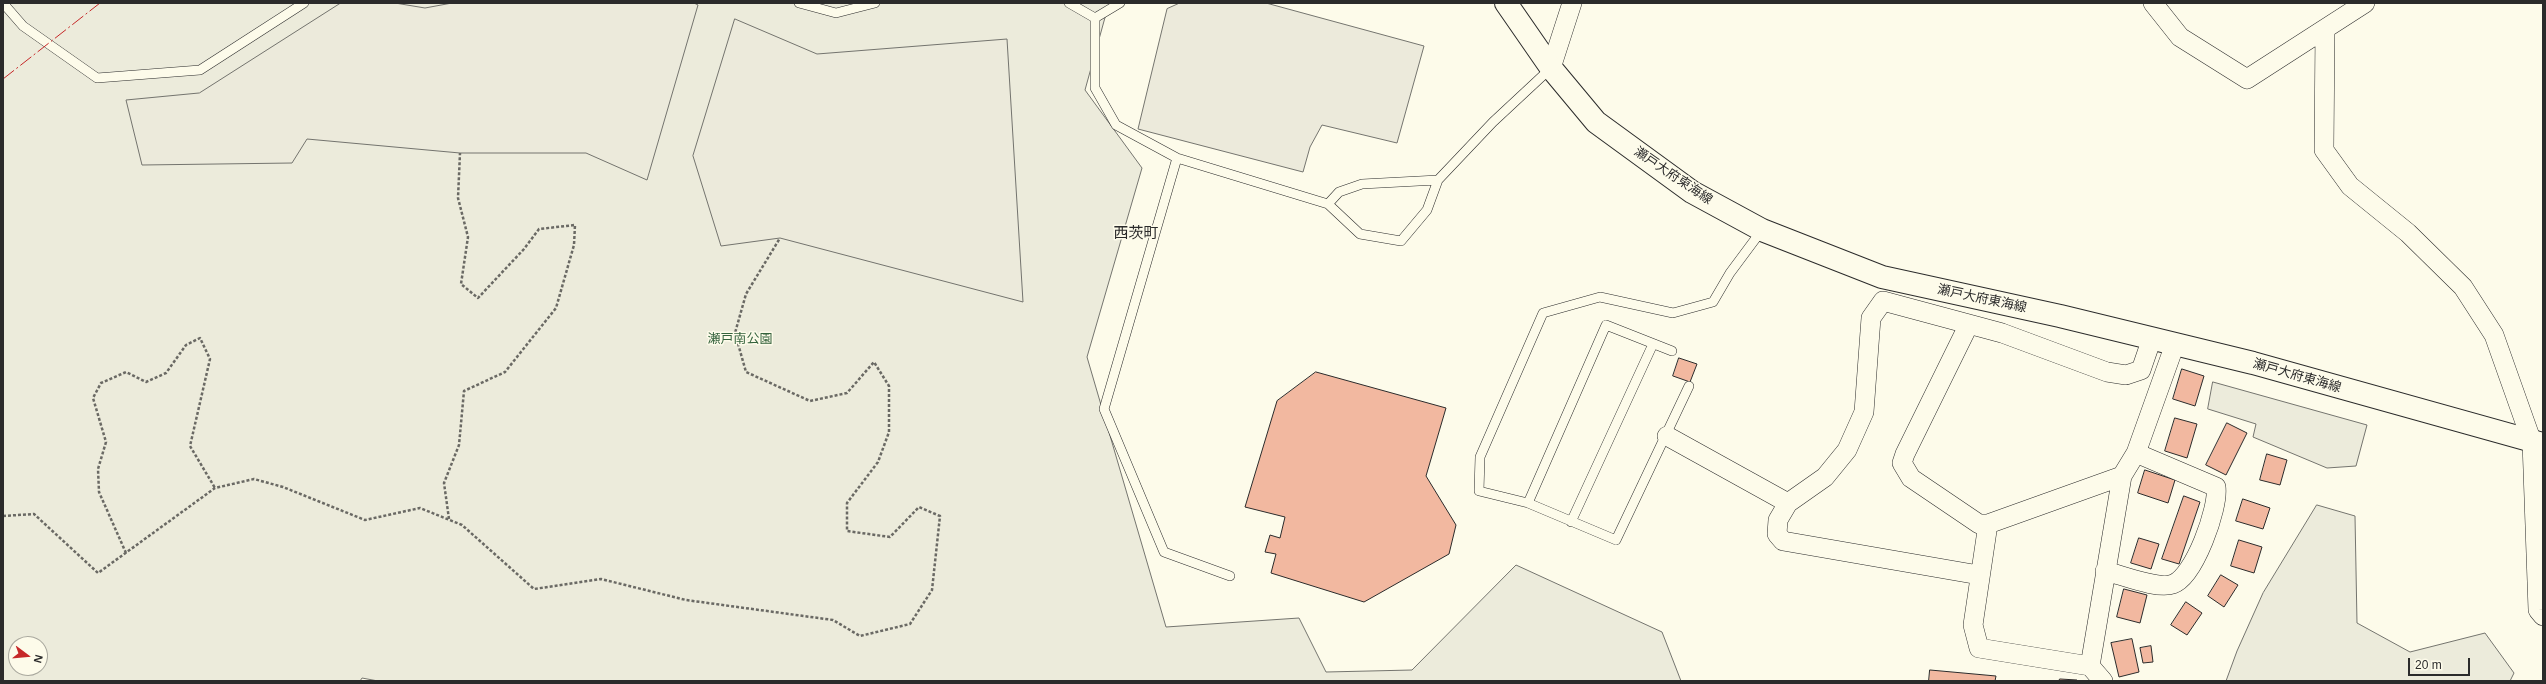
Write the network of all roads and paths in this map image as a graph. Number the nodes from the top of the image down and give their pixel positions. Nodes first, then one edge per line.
1 (3, 3) edge
2 (304, 3) edge
3 (799, 3) edge
4 (875, 3) edge
5 (1069, 3) edge
6 (1120, 3) edge
7 (1506, 3) edge
8 (1572, 3) edge
9 (2153, 3) edge
10 (2365, 3) edge
11 (1095, 18) junction
12 (2325, 29) junction
13 (1551, 68) junction
14 (460, 152) dead end
15 (1176, 158) junction
16 (1438, 180) junction
17 (1328, 204) junction
18 (1762, 230) junction
19 (780, 238) dead end
20 (1969, 324) junction
21 (2152, 338) junction
22 (1654, 344) junction
23 (2175, 344) junction
24 (1672, 351) dead end
25 (1689, 386) dead end
26 (1667, 436) junction
27 (2538, 443) edge
28 (2136, 453) junction
29 (2122, 476) junction
30 (215, 488) junction
31 (1528, 503) junction
32 (1788, 503) junction
33 (3, 516) edge
34 (449, 520) junction
35 (1571, 522) junction
36 (1988, 524) junction
37 (126, 553) junction
38 (2105, 571) junction
39 (1979, 575) junction
40 (1230, 576) dead end
41 (2543, 616) edge
42 (2090, 666) junction
43 (2103, 681) edge

1 - 2 lane
3 - 4 lane
5 - 11 lane
6 - 11 lane
7 - 13 main road, 瀬戸大府東海線
8 - 13 street
9 - 12 street
10 - 12 street
11 - 15 lane
12 - 27 street
13 - 16 lane
13 - 18 main road, 瀬戸大府東海線
14 - 34 path
15 - 17 lane
15 - 40 lane
16 - 17 lane
16 - 17 lane
18 - 21 main road, 瀬戸大府東海線
18 - 31 lane
19 - 34 path
20 - 21 street
20 - 32 street
20 - 36 street
21 - 23 main road, 瀬戸大府東海線
22 - 24 lane
22 - 31 lane
22 - 35 lane
23 - 27 main road, 瀬戸大府東海線
23 - 28 street
25 - 26 lane
26 - 32 street
26 - 35 lane
27 - 41 street
28 - 29 street
28 - 38 street
29 - 36 street
29 - 38 street
30 - 34 path
30 - 37 path
30 - 37 path
31 - 35 lane
32 - 39 street
33 - 37 path
36 - 39 street
38 - 42 street
39 - 42 street
42 - 43 street

